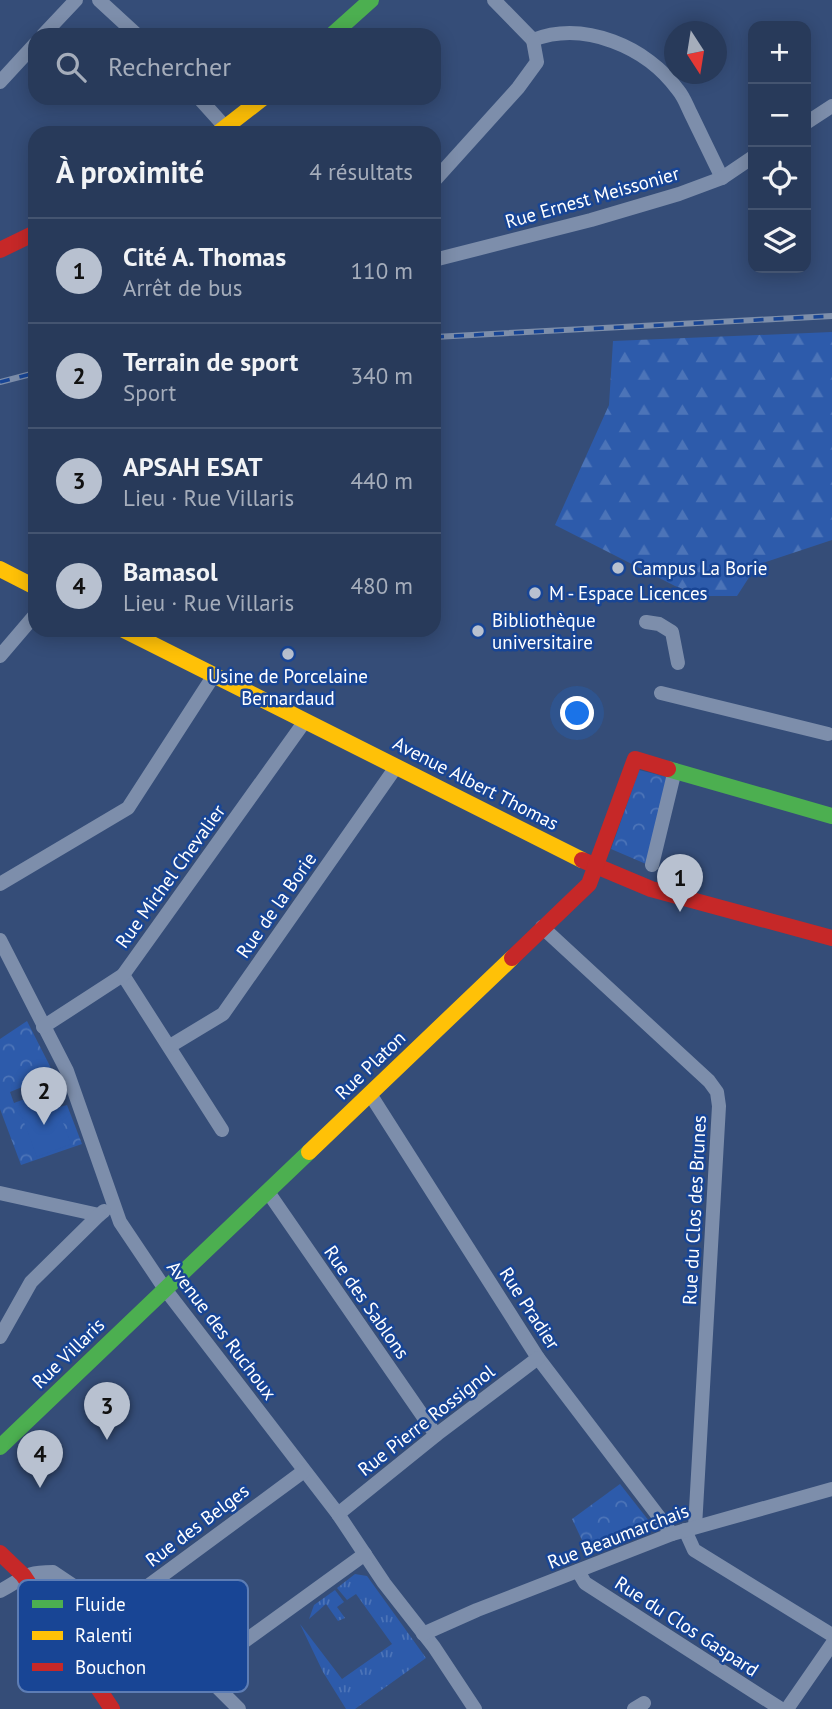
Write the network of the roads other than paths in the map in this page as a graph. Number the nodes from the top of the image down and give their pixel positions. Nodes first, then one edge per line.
1 (76, 0) edge
2 (99, 0) edge
3 (371, 0) edge
4 (494, 0) edge
5 (50, 28) edge
6 (129, 28) edge
7 (340, 28) edge
8 (533, 40) junction
9 (28, 52) edge
10 (0, 82) edge
11 (204, 105) edge
12 (254, 105) edge
13 (832, 106) edge
14 (811, 120) edge
15 (219, 126) edge
16 (227, 126) edge
17 (748, 160) edge
18 (441, 173) edge
19 (722, 178) junction
20 (28, 236) edge
21 (0, 250) edge
22 (441, 258) edge
23 (0, 569) edge
24 (28, 583) edge
25 (646, 622) dead end
26 (28, 623) edge
27 (138, 637) edge
28 (0, 656) edge
29 (678, 663) dead end
30 (214, 675) junction
31 (661, 693) dead end
32 (305, 721) junction
33 (828, 734) dead end
34 (396, 766) junction
35 (675, 770) junction
36 (832, 816) edge
37 (652, 865) dead end
38 (596, 867) junction
39 (0, 884) edge
40 (542, 928) junction
41 (829, 938) edge
42 (0, 940) edge
43 (123, 975) junction
44 (43, 1027) junction
45 (170, 1046) junction
46 (370, 1094) junction
47 (222, 1130) dead end
48 (268, 1192) junction
49 (0, 1193) edge
50 (116, 1213) junction
51 (99, 1215) junction
52 (166, 1289) junction
53 (0, 1337) edge
54 (538, 1358) junction
55 (436, 1434) junction
56 (0, 1447) edge
57 (304, 1471) junction
58 (832, 1489) edge
59 (338, 1514) junction
60 (684, 1530) junction
61 (0, 1553) edge
62 (365, 1553) junction
63 (578, 1572) junction
64 (23, 1575) junction
65 (19, 1580) edge
66 (26, 1580) edge
67 (66, 1580) edge
68 (156, 1580) edge
69 (18, 1581) edge
70 (0, 1591) edge
71 (423, 1633) junction
72 (832, 1635) edge
73 (248, 1638) edge
74 (832, 1644) edge
75 (101, 1692) edge
76 (222, 1692) edge
77 (112, 1709) edge
78 (239, 1709) edge
79 (475, 1709) edge
80 (781, 1709) edge
81 (787, 1709) edge

1 - 5 street
2 - 6 street
3 - 7 street
4 - 8 street
8 - 18 street
8 - 19 street
9 - 10 street
11 - 15 street
12 - 16 street
13 - 14 street
17 - 19 street, Rue Ernest Meissonier
19 - 22 street, Rue Ernest Meissonier
20 - 21 street
23 - 24 street
25 - 29 street
26 - 28 street
27 - 30 street, Avenue Albert Thomas
30 - 32 street, Avenue Albert Thomas
30 - 39 street
31 - 33 street
32 - 34 street, Avenue Albert Thomas
32 - 43 street, Rue Michel Chevalier
34 - 38 street, Avenue Albert Thomas
34 - 45 street, Rue de la Borie
35 - 36 street
35 - 37 street
35 - 38 street, Rue Platon
38 - 40 street, Rue Platon
38 - 41 street, Avenue Albert Thomas
40 - 46 street, Rue Platon
40 - 60 street, Rue du Clos des Brunes
42 - 44 street, Avenue des Ruchoux
43 - 44 street, Rue Michel Chevalier
43 - 45 street
44 - 50 street, Avenue des Ruchoux
45 - 47 street
46 - 48 street, Rue Platon
46 - 54 street, Rue Pradier
48 - 52 street, Rue Platon
48 - 55 street, Rue des Sablons
49 - 51 street
50 - 51 street
50 - 52 street, Avenue des Ruchoux
51 - 53 street
52 - 56 street, Rue Villaris
52 - 57 street, Avenue des Ruchoux
54 - 55 street, Rue Pierre Rossignol
54 - 60 street, Rue Pradier
55 - 59 street, Rue Pierre Rossignol
57 - 59 street, Avenue des Ruchoux
57 - 68 street, Rue des Belges
58 - 60 street, Rue Beaumarchais
59 - 62 street, Avenue des Ruchoux
60 - 63 street, Rue Beaumarchais
60 - 72 street, Rue Pradier
61 - 64 street
62 - 71 street, Avenue des Ruchoux
62 - 73 street
63 - 71 street, Rue Beaumarchais
63 - 80 street, Rue du Clos Gaspard
64 - 65 street
64 - 66 street
64 - 67 street
69 - 70 street
71 - 79 street, Avenue des Ruchoux
74 - 81 street
75 - 77 street
76 - 78 street

